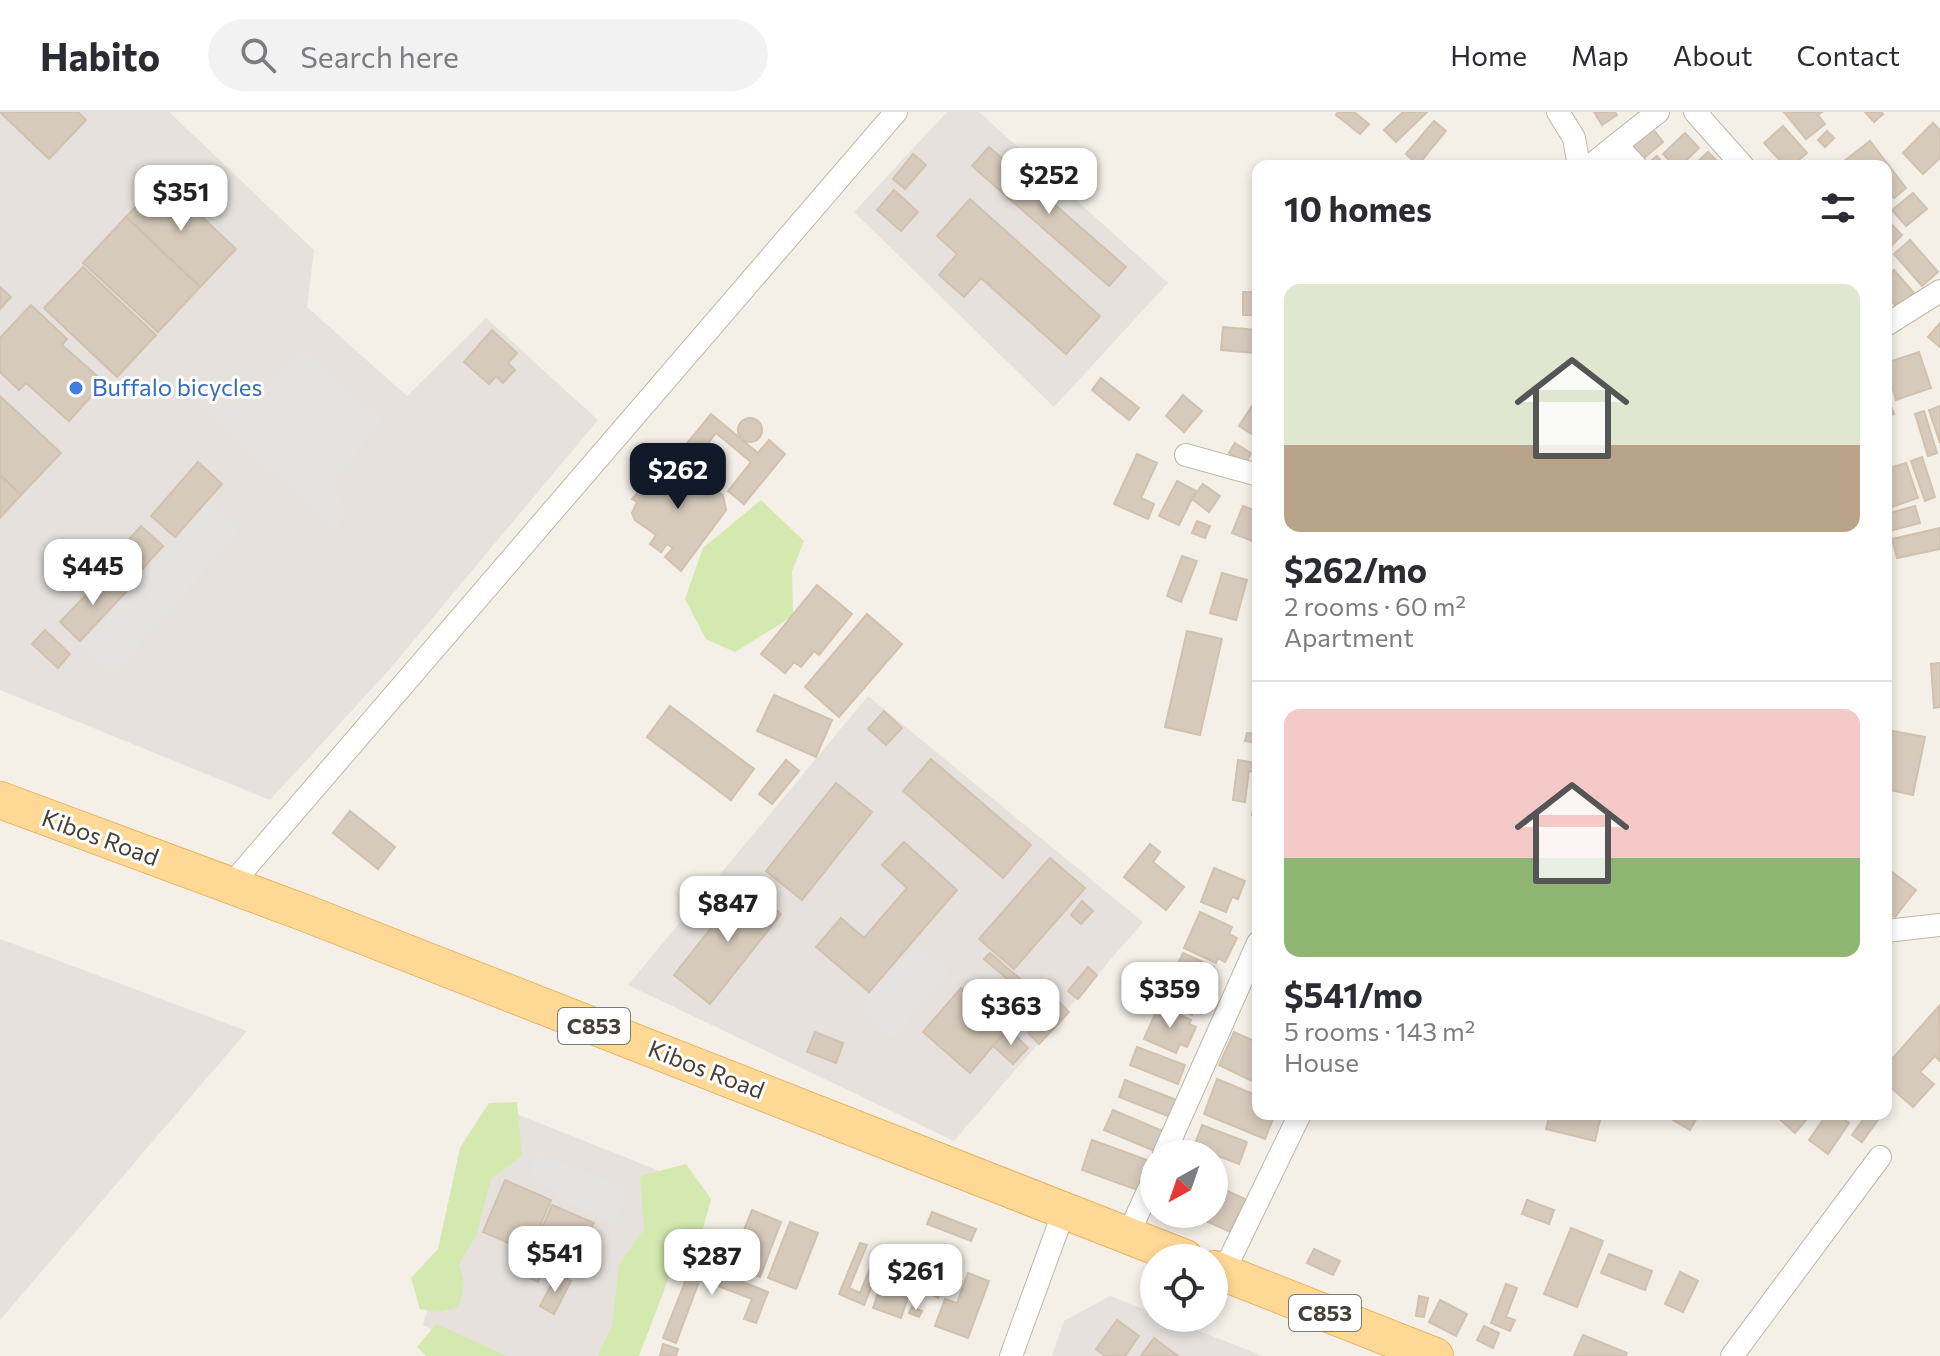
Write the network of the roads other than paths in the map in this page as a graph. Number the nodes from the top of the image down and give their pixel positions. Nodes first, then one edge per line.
1 (896, 112) edge
2 (1558, 112) edge
3 (1658, 112) edge
4 (1695, 112) edge
5 (1616, 145) junction
6 (1578, 160) edge
7 (1597, 160) edge
8 (1630, 160) edge
9 (1738, 160) edge
10 (1940, 291) edge
11 (1892, 321) edge
12 (1186, 455) dead end
13 (1252, 473) edge
14 (0, 800) edge
15 (230, 886) junction
16 (1940, 925) edge
17 (1892, 930) edge
18 (1252, 956) edge
19 (1297, 1120) edge
20 (1170, 1140) edge
21 (1880, 1157) dead end
22 (1140, 1209) edge
23 (1064, 1211) junction
24 (1128, 1235) junction
25 (1150, 1244) edge
26 (1228, 1252) edge
27 (1228, 1275) edge
28 (1011, 1356) edge
29 (1435, 1356) edge
30 (1732, 1356) edge

1 - 15 street
2 - 6 street
3 - 5 street
4 - 9 street
5 - 7 street
5 - 8 street
10 - 11 street
12 - 13 street
14 - 15 main road, Kibos Road / C853
15 - 23 main road, Kibos Road / C853
16 - 17 street
18 - 20 street
19 - 26 street
21 - 30 street
22 - 24 street
23 - 24 main road, Kibos Road / C853
23 - 28 street
24 - 25 main road, Kibos Road / C853
27 - 29 main road, C853

